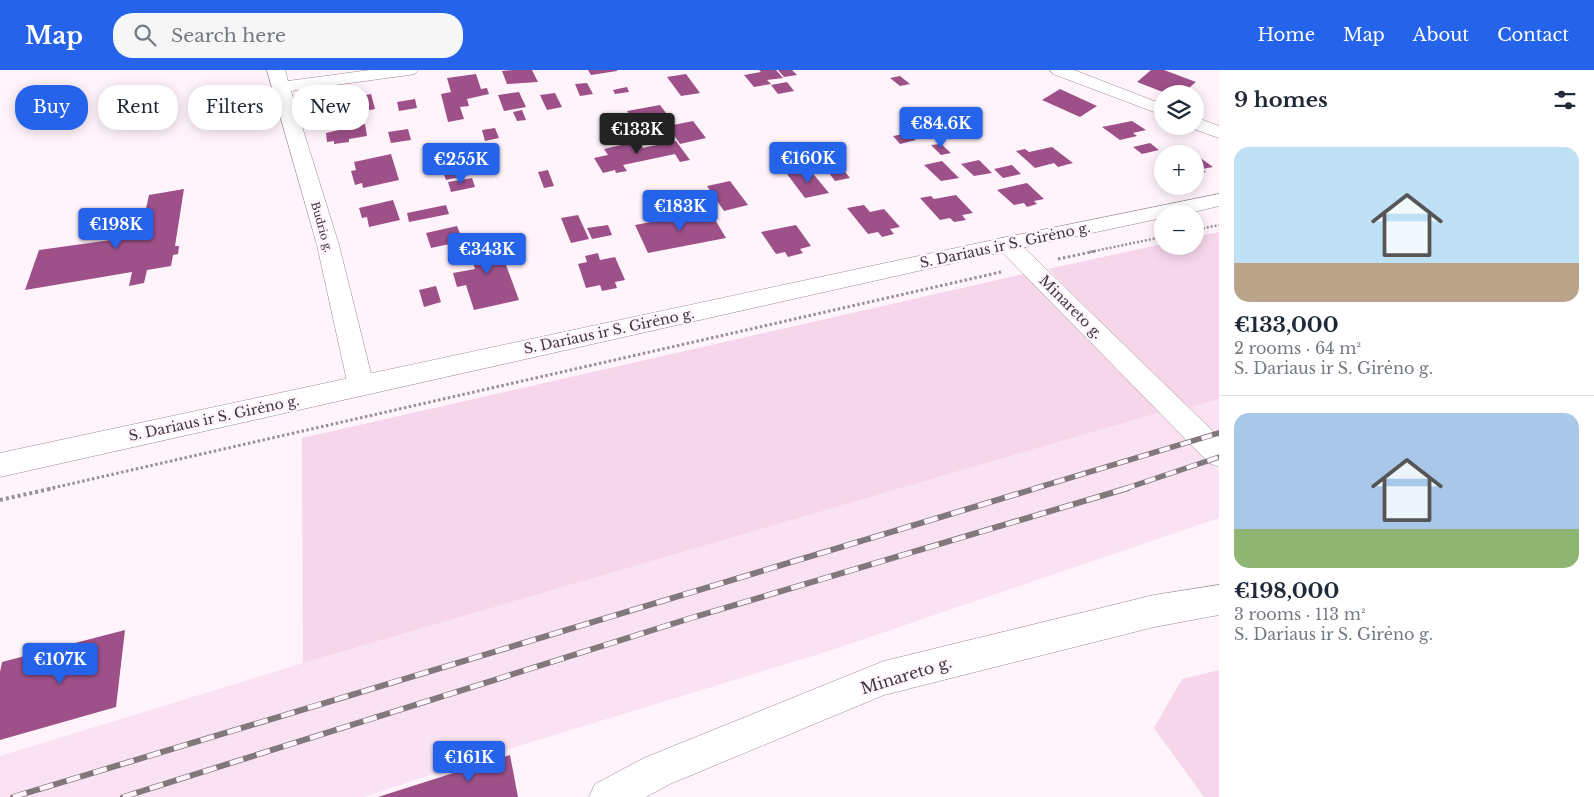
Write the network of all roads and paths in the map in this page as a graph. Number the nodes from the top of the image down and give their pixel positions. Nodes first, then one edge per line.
1 (409, 70) edge
2 (1058, 70) edge
3 (279, 78) edge
4 (1154, 107) edge
5 (1204, 126) edge
6 (1219, 132) edge
7 (1219, 200) edge
8 (1219, 225) edge
9 (1204, 228) edge
10 (1154, 239) edge
11 (1007, 244) junction
12 (1029, 265) junction
13 (361, 386) junction
14 (1219, 455) edge
15 (0, 465) edge
16 (0, 500) edge
17 (1219, 600) edge
18 (608, 797) edge

1 - 3 street
2 - 4 street
3 - 13 street, Budrio g.
5 - 6 street
7 - 11 street, S. Dariaus ir S. Girėno g.
8 - 9 path
10 - 12 path
11 - 12 street, Minareto g.
11 - 13 street, S. Dariaus ir S. Girėno g.
12 - 14 street, Minareto g.
12 - 16 path
13 - 15 street, S. Dariaus ir S. Girėno g.
17 - 18 street, Minareto g.

